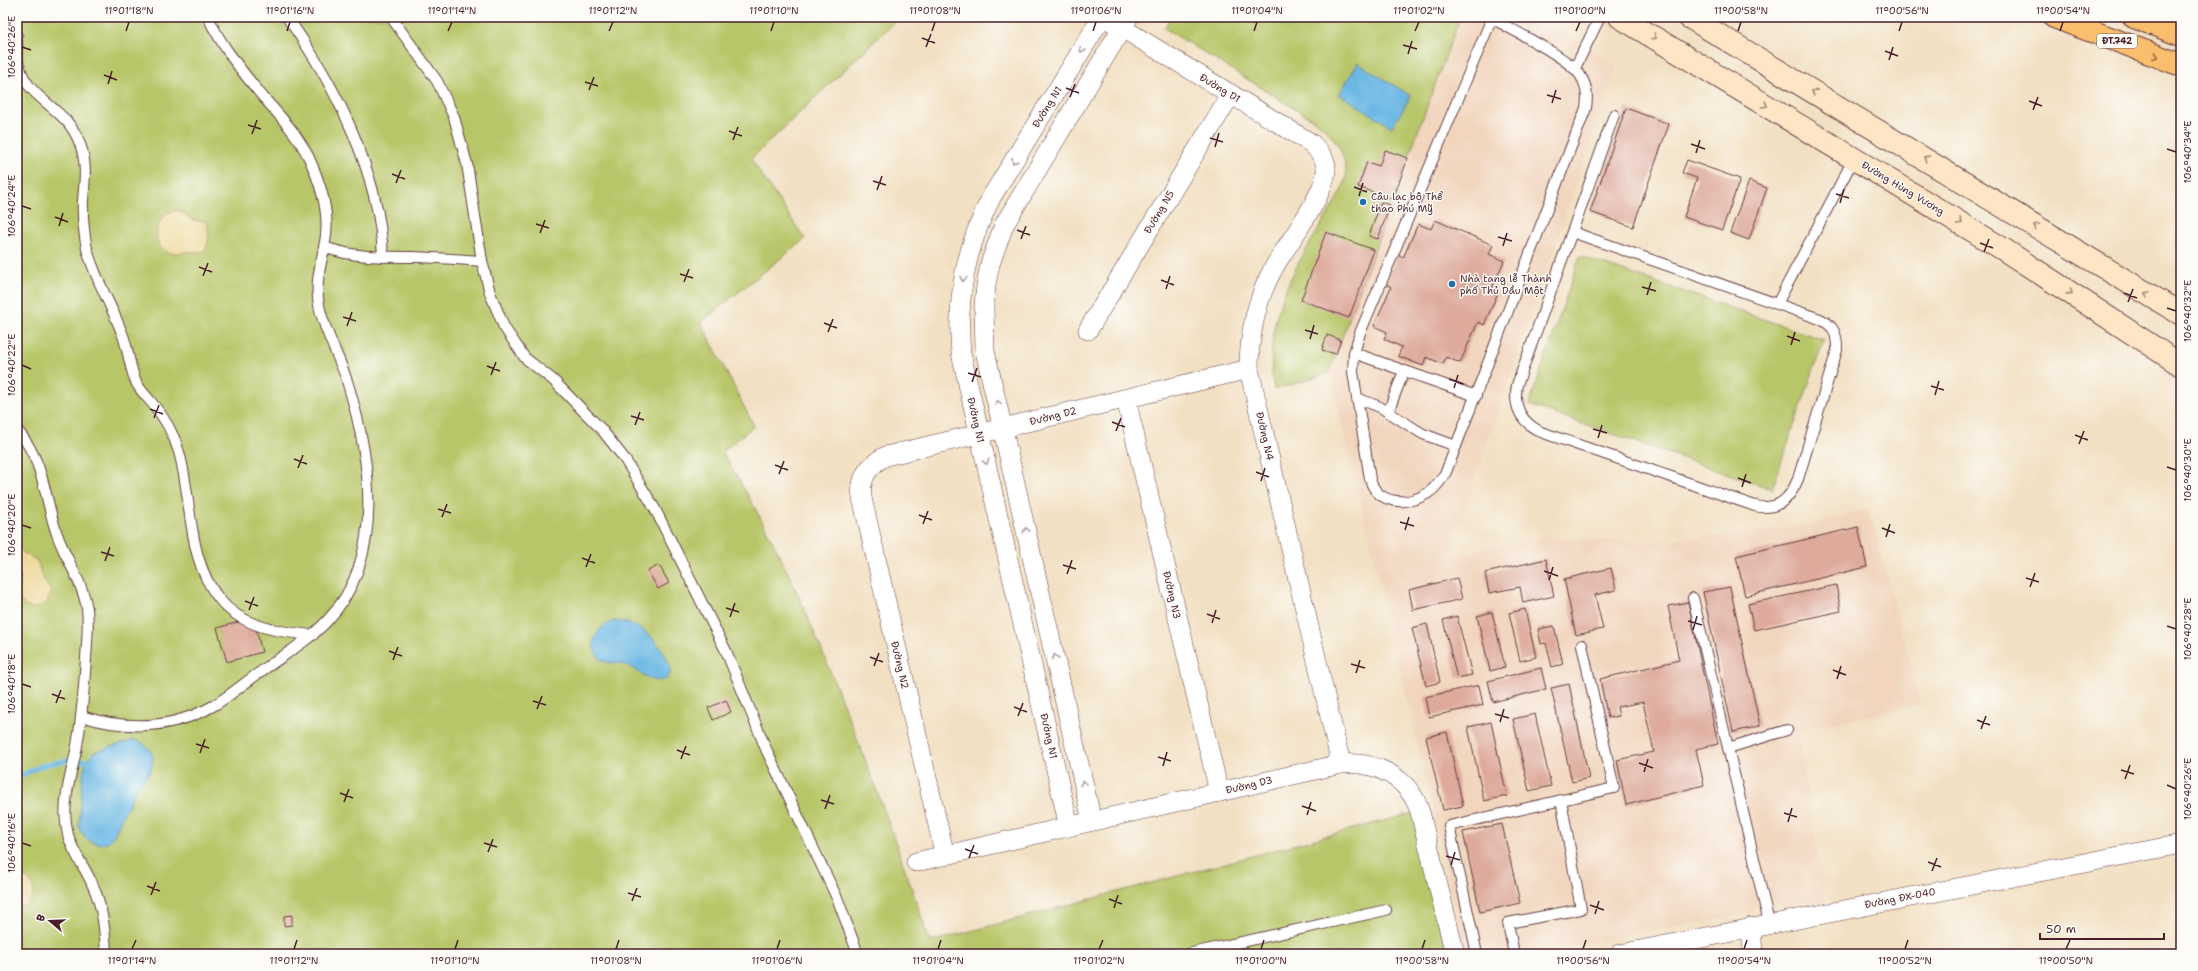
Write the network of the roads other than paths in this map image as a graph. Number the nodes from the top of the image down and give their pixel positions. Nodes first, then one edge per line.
1 (208, 17) edge
2 (287, 17) edge
3 (391, 17) edge
4 (1103, 17) edge
5 (1492, 17) edge
6 (1600, 17) edge
7 (1620, 17) edge
8 (1689, 17) edge
9 (2054, 17) edge
10 (2134, 17) edge
11 (1126, 23) edge
12 (2181, 35) edge
13 (17, 36) edge
14 (17, 54) edge
15 (2181, 66) edge
16 (1575, 68) junction
17 (1231, 94) junction
18 (1614, 115) dead end
19 (1854, 158) junction
20 (1326, 168) joint
21 (1572, 232) junction
22 (324, 247) junction
23 (383, 257) junction
24 (482, 261) junction
25 (1778, 304) junction
26 (2181, 314) edge
27 (1088, 330) dead end
28 (1354, 353) junction
29 (2181, 365) edge
30 (1249, 369) junction
31 (1404, 370) junction
32 (1476, 396) junction
33 (1126, 398) junction
34 (1357, 398) junction
35 (1388, 412) junction
36 (1004, 428) junction
37 (17, 430) edge
38 (979, 434) junction
39 (1456, 446) junction
40 (864, 475) joint
41 (1693, 598) dead end
42 (313, 634) junction
43 (1582, 645) dead end
44 (81, 716) junction
45 (1787, 730) dead end
46 (1728, 748) junction
47 (1341, 764) junction
48 (1218, 792) junction
49 (1561, 800) junction
50 (1092, 822) junction
51 (1069, 827) junction
52 (2181, 844) edge
53 (944, 856) junction
54 (916, 862) dead end
55 (1386, 910) dead end
56 (1769, 924) junction
57 (1751, 927) junction
58 (106, 954) edge
59 (858, 954) edge
60 (1188, 954) edge
61 (1455, 954) edge
62 (1477, 954) edge
63 (1514, 954) edge
64 (1620, 954) edge
65 (1753, 954) edge

1 - 22 lane
2 - 23 lane
3 - 24 lane
4 - 11 street, Đường D1
4 -> 38 street, Đường N1
5 - 16 lane
5 - 28 lane
6 - 16 lane
7 -> 19 main road, Đường Hùng Vương
26 -> 8 main road
9 -> 15 main road, ĐT.742
10 - 12 main road, ĐT.742
11 - 17 street, Đường D1
36 -> 11 street
13 - 14 lane
14 - 42 lane
16 - 32 lane
17 - 20 street, Đường D1
17 - 27 street, Đường N5
18 - 21 lane
19 - 25 lane
19 -> 29 main road, Đường Hùng Vương
20 - 30 street, Đường N4
21 - 25 lane
21 - 25 lane
22 - 23 lane
22 - 42 lane
23 - 24 lane
24 - 59 lane
28 - 31 lane
28 - 34 lane
30 - 33 street, Đường D2
30 - 47 street, Đường N4
31 - 32 lane
31 - 35 lane
32 - 39 lane
33 - 36 street, Đường D2
33 - 48 street, Đường N3
34 - 35 lane
34 - 39 lane
35 - 39 lane
36 - 38 street, Đường D2
50 -> 36 street
37 - 44 lane
38 - 40 street, Đường D2
38 -> 51 street, Đường N1
40 - 53 street, Đường N2
41 - 46 lane
42 - 44 lane
43 - 49 lane
44 - 58 lane
45 - 46 lane
46 - 56 lane
47 - 48 street, Đường D3
47 - 61 street, Đường D3
48 - 50 street, Đường D3
49 - 62 lane
49 - 63 lane
50 - 51 street, Đường D3
51 - 53 street, Đường D3
52 - 56 street, Đường ĐX-040
53 - 54 street, Đường D3
55 - 60 lane
56 - 57 street, Đường ĐX-040
57 - 64 street, Đường ĐX-040
57 - 65 street

